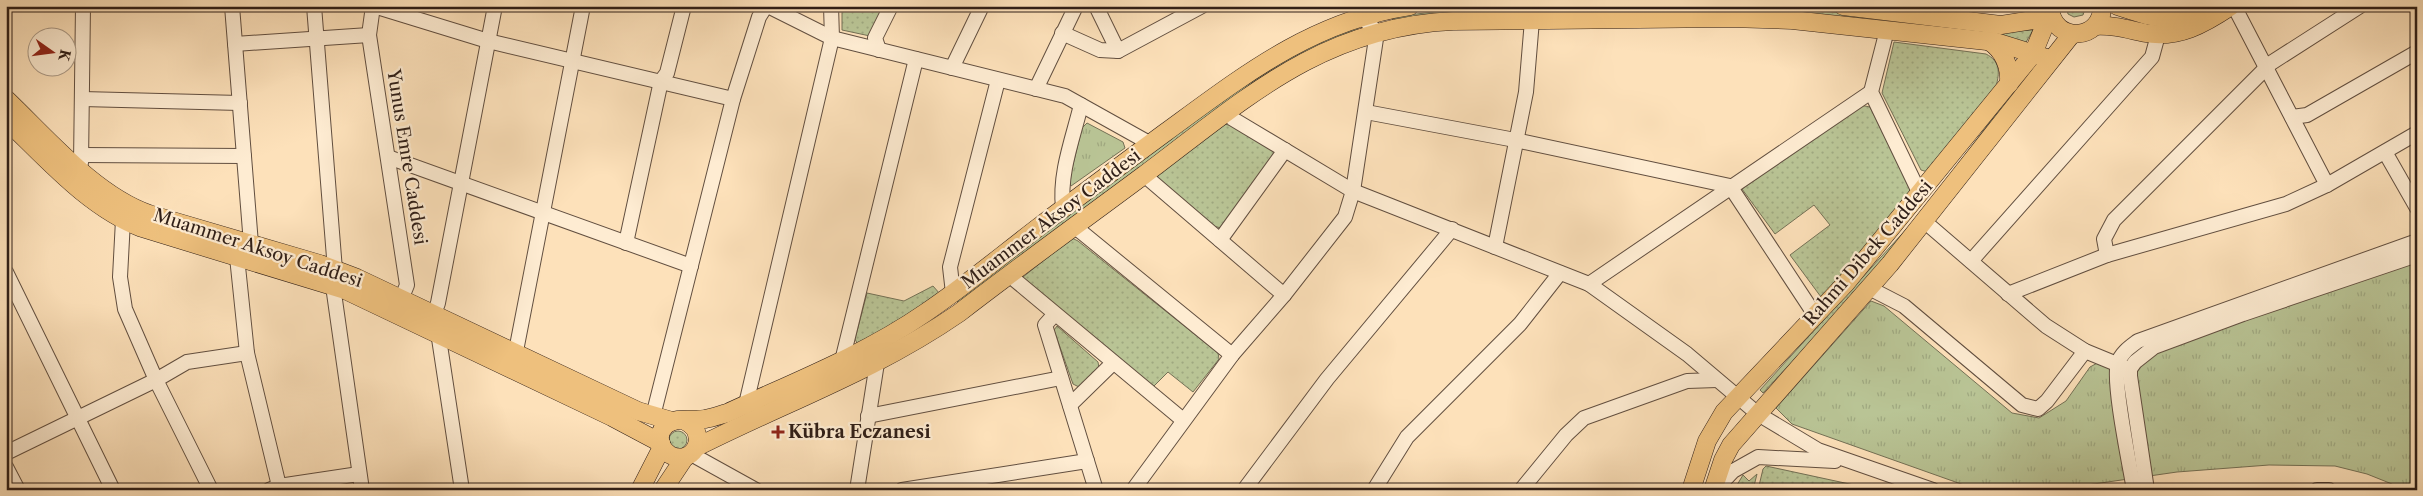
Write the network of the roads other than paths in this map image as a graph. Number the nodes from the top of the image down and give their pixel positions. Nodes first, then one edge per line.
1 (83, 6) edge
2 (232, 6) edge
3 (314, 6) edge
4 (374, 6) edge
5 (495, 6) edge
6 (583, 6) edge
7 (684, 6) edge
8 (767, 6) edge
9 (831, 6) edge
10 (891, 6) edge
11 (982, 6) edge
12 (1076, 6) edge
13 (1096, 6) edge
14 (1202, 6) edge
15 (1410, 6) edge
16 (1843, 6) edge
17 (2102, 6) edge
18 (2117, 6) edge
19 (2198, 6) edge
20 (2233, 6) edge
21 (2360, 6) edge
22 (2050, 11) edge
23 (1359, 12) edge
24 (1532, 20) junction
25 (2095, 26) junction
26 (1887, 30) junction
27 (1377, 32) junction
28 (1062, 34) junction
29 (2072, 34) junction
30 (369, 35) junction
31 (2158, 35) junction
32 (317, 38) junction
33 (832, 38) junction
34 (488, 41) junction
35 (1989, 41) junction
36 (235, 44) junction
37 (879, 50) junction
38 (1118, 51) junction
39 (2417, 52) edge
40 (2033, 54) junction
41 (916, 59) junction
42 (2050, 59) junction
43 (572, 61) junction
44 (952, 68) junction
45 (2266, 68) junction
46 (998, 80) junction
47 (661, 82) junction
48 (2009, 84) junction
49 (1036, 89) junction
50 (1871, 92) junction
51 (82, 99) junction
52 (733, 99) junction
53 (6, 100) edge
54 (240, 103) junction
55 (1081, 105) junction
56 (1229, 111) junction
57 (1366, 112) junction
58 (2292, 116) junction
59 (6, 120) edge
60 (2417, 133) edge
61 (1515, 140) junction
62 (1150, 144) junction
63 (1285, 150) junction
64 (2385, 152) junction
65 (244, 156) junction
66 (388, 157) junction
67 (81, 162) junction
68 (1144, 175) junction
69 (460, 184) junction
70 (2327, 185) junction
71 (1730, 186) junction
72 (1353, 191) junction
73 (1920, 194) junction
74 (1063, 208) junction
75 (2417, 208) edge
76 (543, 213) junction
77 (123, 220) junction
78 (1924, 221) junction
79 (1074, 226) junction
80 (1452, 230) junction
81 (1220, 240) junction
82 (2417, 241) edge
83 (626, 243) junction
84 (252, 244) junction
85 (1495, 246) junction
86 (2107, 255) junction
87 (2417, 255) edge
88 (237, 257) junction
89 (1971, 261) junction
90 (691, 266) junction
91 (6, 272) edge
92 (1560, 273) junction
93 (1009, 275) junction
94 (334, 278) junction
95 (1589, 284) junction
96 (1869, 288) junction
97 (953, 292) junction
98 (2008, 294) junction
99 (1284, 295) junction
100 (399, 305) junction
101 (434, 314) junction
102 (1054, 315) junction
103 (1816, 315) junction
104 (438, 332) junction
105 (516, 351) junction
106 (2085, 351) junction
107 (247, 353) junction
108 (1232, 355) junction
109 (842, 361) junction
110 (1113, 363) junction
111 (876, 364) junction
112 (2124, 367) junction
113 (1061, 378) junction
114 (156, 380) junction
115 (1718, 380) junction
116 (1738, 397) junction
117 (746, 404) junction
118 (1070, 405) junction
119 (1758, 414) junction
120 (653, 416) junction
121 (868, 416) junction
122 (78, 419) junction
123 (1183, 420) junction
124 (679, 421) junction
125 (661, 445) junction
126 (6, 453) edge
127 (691, 453) junction
128 (1087, 461) junction
129 (1854, 462) junction
130 (6, 466) edge
131 (359, 474) junction
132 (274, 488) edge
133 (2140, 488) edge
134 (18, 490) edge
135 (113, 490) edge
136 (211, 490) edge
137 (362, 490) edge
138 (462, 490) edge
139 (640, 490) edge
140 (663, 490) edge
141 (756, 490) edge
142 (857, 490) edge
143 (902, 490) edge
144 (1096, 490) edge
145 (1134, 490) edge
146 (1244, 490) edge
147 (1374, 490) edge
148 (1521, 490) edge
149 (1691, 490) edge
150 (1714, 490) edge
151 (1933, 490) edge
152 (2317, 490) edge
153 (2329, 490) edge

1 - 51 street
2 - 36 street
3 - 32 street
4 - 30 street, Yunus Emre Caddesi
4 - 34 street
5 - 34 street
6 - 43 street
7 - 47 street
8 - 33 street
8 - 52 street
9 - 33 street
10 - 37 street
11 - 44 street
12 - 28 street
13 - 38 street
14 - 38 street
15 - 23 main road, Muammer Aksoy Caddesi
16 - 22 main road
17 - 25 main road
18 - 19 main road
20 - 31 main road
20 - 45 street
21 - 45 street
22 - 29 main road
22 - 40 main road, Rahmi Dibek Caddesi
23 - 27 street
23 - 62 main road, Muammer Aksoy Caddesi
24 - 26 main road
24 - 27 main road
24 - 61 street
25 - 29 main road, Rahmi Dibek Caddesi
25 - 31 main road, Rahmi Dibek Caddesi
26 - 35 main road
26 - 50 street
27 - 56 main road
27 - 57 street
28 - 38 street
28 - 49 street
29 - 42 main road, Rahmi Dibek Caddesi
30 - 32 street
30 - 66 street, Yunus Emre Caddesi
31 - 89 street
32 - 36 street
32 - 94 street
33 - 37 street
33 - 117 street
34 - 43 street
34 - 69 street
35 - 40 main road
35 - 48 main road
36 - 54 street
37 - 41 street
39 - 58 street
40 - 42 main road
40 - 48 main road, Rahmi Dibek Caddesi
41 - 44 street
41 - 109 street
42 - 78 main road, Rahmi Dibek Caddesi
43 - 47 street
43 - 76 street
44 - 46 street
45 - 58 street
45 - 86 street
46 - 49 street
46 - 97 street
47 - 52 street
47 - 83 street
48 - 73 main road, Rahmi Dibek Caddesi
49 - 55 street
50 - 71 street
50 - 73 street
51 - 54 street
51 - 67 street
52 - 90 street
53 - 67 main road, Muammer Aksoy Caddesi
54 - 65 street
55 - 62 street
55 - 74 street
56 - 63 street
56 - 68 main road
57 - 61 street
57 - 72 street
58 - 70 street
59 - 77 main road
60 - 64 street
61 - 71 street
61 - 85 street
62 - 74 main road, Muammer Aksoy Caddesi
63 - 72 street
63 - 81 street
64 - 70 street
64 - 75 street
65 - 67 street
65 - 84 street
66 - 69 street
66 - 100 street, Yunus Emre Caddesi
67 - 84 main road, Muammer Aksoy Caddesi
68 - 79 main road
68 - 81 street
69 - 76 street
69 - 101 street
70 - 86 street
71 - 95 street
71 - 103 street
72 - 80 street
72 - 99 street
73 - 103 main road, Rahmi Dibek Caddesi
74 - 97 main road, Muammer Aksoy Caddesi
76 - 83 street
76 - 105 street
77 - 88 main road
77 - 114 street
78 - 89 street
78 - 96 main road, Rahmi Dibek Caddesi
79 - 93 main road
79 - 108 street
80 - 85 street
80 - 146 street
81 - 99 street
82 - 112 street
83 - 90 street
84 - 94 main road, Muammer Aksoy Caddesi
85 - 92 street
86 - 98 street
87 - 112 street
88 - 94 main road
88 - 107 street
89 - 98 street
90 - 120 street
91 - 122 street
92 - 95 street
92 - 147 street
93 - 102 street
93 - 111 main road
94 - 100 main road
94 - 131 street
95 - 115 street
96 - 106 street
96 - 119 main road, Rahmi Dibek Caddesi
97 - 109 main road, Muammer Aksoy Caddesi
98 - 106 street
99 - 108 street
100 - 101 main road, Muammer Aksoy Caddesi
100 - 104 main road
101 - 105 main road, Muammer Aksoy Caddesi
102 - 110 street
102 - 113 street
103 - 116 main road, Rahmi Dibek Caddesi
104 - 125 main road
104 - 138 street
105 - 120 main road, Muammer Aksoy Caddesi
106 - 112 street
107 - 114 street
107 - 132 street
108 - 123 street
109 - 117 main road, Muammer Aksoy Caddesi
110 - 118 street
110 - 123 street
111 - 121 street
111 - 127 main road
112 - 133 street
113 - 118 street
113 - 121 street
114 - 122 street
114 - 136 street
115 - 116 street
115 - 148 street
116 - 119 street
116 - 149 main road, Rahmi Dibek Caddesi
117 - 124 main road, Muammer Aksoy Caddesi
118 - 128 street
119 - 129 street
119 - 150 main road, Rahmi Dibek Caddesi
120 - 124 main road, Muammer Aksoy Caddesi
121 - 142 street
122 - 126 street
122 - 135 street
123 - 145 street
124 - 125 main road
124 - 127 main road
125 - 127 main road
125 - 139 main road
127 - 140 main road
127 - 141 street
128 - 143 street
128 - 144 street
129 - 150 street
129 - 151 street
130 - 134 street
131 - 132 street
131 - 137 street
152 - 153 street

